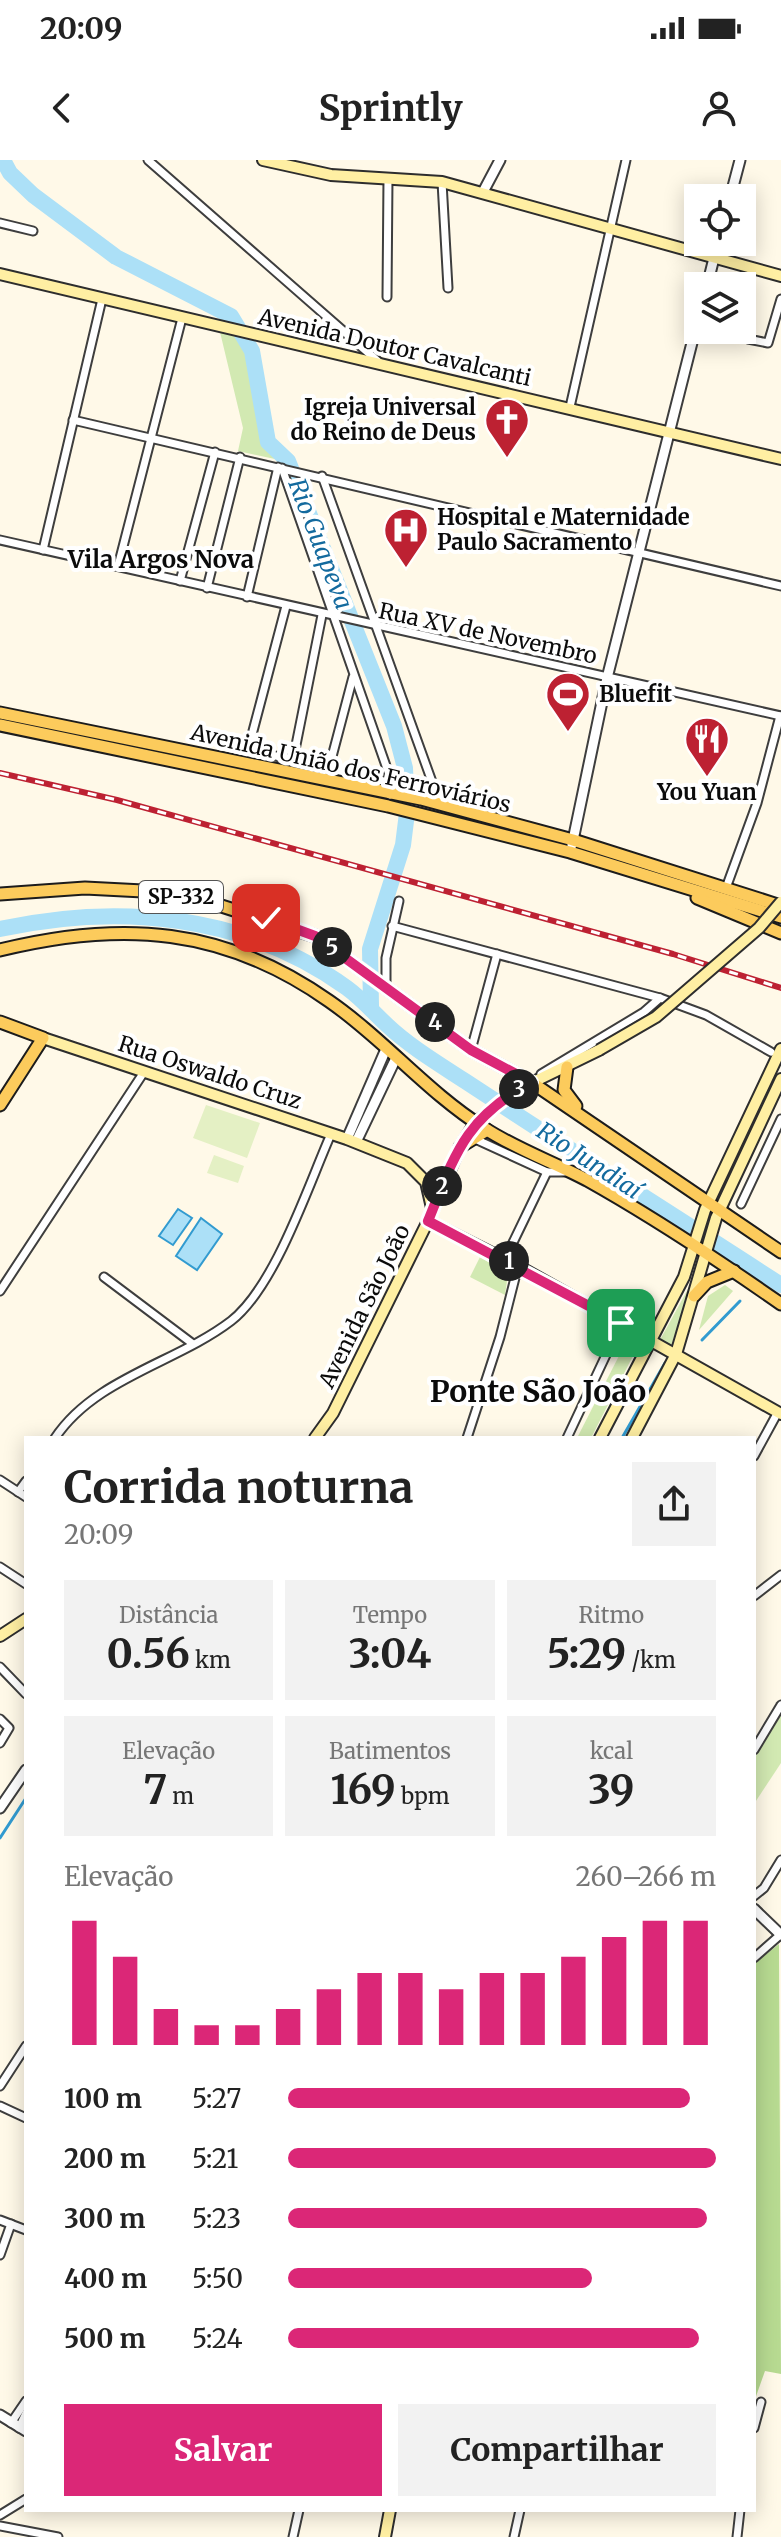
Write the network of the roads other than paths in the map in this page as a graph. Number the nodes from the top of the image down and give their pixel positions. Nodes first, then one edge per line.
1 (148, 160) edge
2 (263, 160) edge
3 (500, 160) edge
4 (626, 160) edge
5 (740, 160) edge
6 (388, 178) junction
7 (442, 182) junction
8 (734, 184) edge
9 (483, 192) junction
10 (0, 223) edge
11 (611, 227) junction
12 (33, 231) dead end
13 (684, 248) edge
14 (714, 256) joint
15 (710, 272) edge
16 (0, 274) edge
17 (781, 276) edge
18 (448, 288) dead end
19 (387, 297) dead end
20 (102, 299) junction
21 (781, 299) edge
22 (182, 318) junction
23 (756, 341) edge
24 (691, 344) edge
25 (383, 365) junction
26 (570, 407) junction
27 (73, 420) junction
28 (669, 430) junction
29 (150, 438) junction
30 (215, 452) junction
31 (240, 457) junction
32 (781, 459) edge
33 (283, 468) junction
34 (322, 476) junction
35 (0, 540) edge
36 (43, 550) junction
37 (638, 552) junction
38 (118, 566) junction
39 (180, 581) junction
40 (781, 586) edge
41 (207, 588) junction
42 (247, 597) junction
43 (286, 606) junction
44 (322, 615) junction
45 (337, 618) junction
46 (370, 626) junction
47 (353, 677) junction
48 (607, 678) junction
49 (0, 713) edge
50 (780, 716) edge
51 (0, 725) edge
52 (293, 760) junction
53 (329, 768) junction
54 (391, 790) junction
55 (441, 806) junction
56 (393, 808) junction
57 (572, 846) junction
58 (640, 874) junction
59 (726, 888) junction
60 (0, 894) edge
61 (399, 901) dead end
62 (781, 904) edge
63 (781, 917) edge
64 (392, 926) junction
65 (781, 933) edge
66 (17, 946) junction
67 (0, 950) edge
68 (497, 954) junction
69 (0, 957) edge
70 (386, 985) junction
71 (660, 998) junction
72 (2, 1022) edge
73 (43, 1038) junction
74 (386, 1049) junction
75 (471, 1050) junction
76 (776, 1050) edge
77 (396, 1058) junction
78 (567, 1067) junction
79 (144, 1072) junction
80 (781, 1079) edge
81 (531, 1082) junction
82 (0, 1105) edge
83 (479, 1118) junction
84 (781, 1119) edge
85 (593, 1123) junction
86 (487, 1130) junction
87 (331, 1134) junction
88 (473, 1138) junction
89 (352, 1140) junction
90 (460, 1147) junction
91 (547, 1172) junction
92 (587, 1180) junction
93 (741, 1204) dead end
94 (712, 1210) junction
95 (430, 1216) junction
96 (700, 1247) junction
97 (781, 1252) edge
98 (505, 1259) junction
99 (518, 1266) junction
100 (734, 1271) junction
101 (104, 1277) dead end
102 (0, 1291) edge
103 (694, 1296) junction
104 (781, 1304) edge
105 (621, 1323) junction
106 (650, 1340) junction
107 (193, 1344) junction
108 (676, 1354) junction
109 (780, 1413) edge
110 (57, 1436) edge
111 (316, 1436) edge
112 (468, 1436) edge
113 (568, 1436) edge
114 (601, 1436) edge
115 (633, 1436) edge
116 (756, 1453) edge
117 (0, 1480) edge
118 (22, 1495) edge
119 (0, 1567) edge
120 (781, 1575) edge
121 (24, 1583) edge
122 (756, 1594) edge
123 (24, 1620) edge
124 (0, 1636) edge
125 (0, 1667) edge
126 (24, 1692) edge
127 (781, 1705) edge
128 (0, 1719) edge
129 (0, 1743) edge
130 (756, 1747) edge
131 (24, 1773) edge
132 (0, 1808) edge
133 (781, 1860) edge
134 (756, 1894) edge
135 (756, 1911) edge
136 (781, 1934) edge
137 (756, 1956) edge
138 (24, 2049) edge
139 (0, 2086) edge
140 (0, 2106) edge
141 (24, 2117) edge
142 (0, 2220) edge
143 (11, 2224) junction
144 (24, 2229) edge
145 (0, 2255) edge
146 (761, 2402) dead end
147 (0, 2415) edge
148 (756, 2421) edge
149 (19, 2427) edge
150 (24, 2500) edge
151 (299, 2512) edge
152 (390, 2512) edge
153 (520, 2512) edge
154 (740, 2512) edge
155 (0, 2515) edge
156 (0, 2526) edge
157 (58, 2537) edge
158 (293, 2537) edge
159 (385, 2537) edge
160 (514, 2537) edge
161 (737, 2537) edge

1 - 25 street
2 - 6 main road
3 - 9 street
4 - 11 street
5 - 8 street
6 - 7 main road
6 - 19 street
7 - 9 main road
7 - 18 street
9 - 11 main road
10 - 12 street
11 - 13 main road
11 - 26 street
14 - 15 street
14 - 17 main road
16 - 20 main road, Avenida Doutor Cavalcanti
20 - 22 main road, Avenida Doutor Cavalcanti
20 - 27 street
21 - 23 street
22 - 25 main road, Avenida Doutor Cavalcanti
22 - 29 street
24 - 28 street
25 - 26 main road, Avenida Doutor Cavalcanti
26 - 28 main road, Avenida Doutor Cavalcanti
27 - 29 street
27 - 36 street
28 - 32 main road, Avenida Doutor Cavalcanti
28 - 37 street
29 - 30 street
29 - 38 street
30 - 31 street
30 - 39 street
31 - 33 street
31 - 41 street
33 - 34 street
33 - 42 street
33 - 45 street
34 - 37 street
34 - 46 street
35 - 36 street, Rua XV de Novembro
36 - 38 street, Rua XV de Novembro
37 - 40 street
37 - 48 street
38 - 39 street, Rua XV de Novembro
39 - 41 street, Rua XV de Novembro
41 - 42 street, Rua XV de Novembro
42 - 43 street, Rua XV de Novembro
43 - 44 street, Rua XV de Novembro
43 - 52 street
44 - 45 street, Rua XV de Novembro
44 - 52 street
45 - 46 street, Rua XV de Novembro
45 - 47 street
46 - 48 street, Rua XV de Novembro
46 - 55 street
47 - 53 street
47 - 54 street
48 - 50 street, Rua XV de Novembro
48 - 57 street
49 - 54 main road, Avenida União dos Ferroviários
50 - 59 street
51 - 56 main road, Avenida União dos Ferroviários
52 - 53 street
53 - 54 street
54 - 55 main road, Avenida União dos Ferroviários
54 - 56 street
55 - 57 main road, Avenida União dos Ferroviários
56 - 57 main road, Avenida União dos Ferroviários
57 - 58 main road, Avenida União dos Ferroviários
57 - 59 main road, Avenida União dos Ferroviários
58 - 63 main road, Avenida União dos Ferroviários
58 - 65 main road
59 - 62 main road, Avenida União dos Ferroviários
60 - 70 main road, SP-332
61 - 64 street
62 - 78 main road, Avenida São João, bridge
64 - 68 street
64 - 70 street
66 - 67 main road, SP-332
66 - 69 main road
66 - 74 main road, SP-332
68 - 71 street
68 - 75 street
70 - 75 main road, SP-332
71 - 76 street
71 - 81 street, Avenida São João
72 - 73 main road, Rua Oswaldo Cruz
73 - 79 main road, Rua Oswaldo Cruz
73 - 82 main road
74 - 77 main road, SP-332
74 - 89 street
75 - 81 main road, SP-332
76 - 94 main road
77 - 83 main road, SP-332
77 - 89 street
78 - 81 main road, Avenida São João
78 - 85 main road
79 - 87 main road, Rua Oswaldo Cruz
79 - 102 street
80 - 94 main road
81 - 83 main road, Avenida São João
81 - 85 main road, SP-332
83 - 86 main road, SP-332
83 - 90 main road, Avenida São João
84 - 93 street
85 - 94 main road, SP-332
86 - 88 main road
86 - 92 main road, SP-332
87 - 89 main road, Rua Oswaldo Cruz
87 - 107 street
88 - 90 main road
88 - 91 street
89 - 95 main road, Rua Oswaldo Cruz
90 - 95 main road, Avenida São João
91 - 92 street
91 - 98 street
92 - 96 main road, SP-332
94 - 96 main road
94 - 97 main road, SP-332
95 - 98 main road
95 - 111 main road, Avenida São João
96 - 100 main road, SP-332
96 - 103 main road
96 - 106 main road
98 - 99 main road
99 - 105 main road
99 - 112 street
100 - 103 main road
100 - 104 main road, SP-332
101 - 107 street
103 - 108 main road
105 - 106 main road
105 - 113 street
106 - 108 main road
106 - 114 main road
107 - 110 street
108 - 109 main road
108 - 115 main road
109 - 116 street
117 - 118 street
119 - 121 street
120 - 122 street
123 - 124 main road
125 - 126 street
127 - 130 street
128 - 129 street
131 - 132 street
133 - 134 street
135 - 136 street
136 - 137 street
138 - 139 street
140 - 141 street
142 - 143 street
143 - 144 street
143 - 145 street
146 - 148 street
147 - 149 street
150 - 155 street
151 - 158 street
152 - 159 main road
153 - 160 street
154 - 161 street
156 - 157 street

